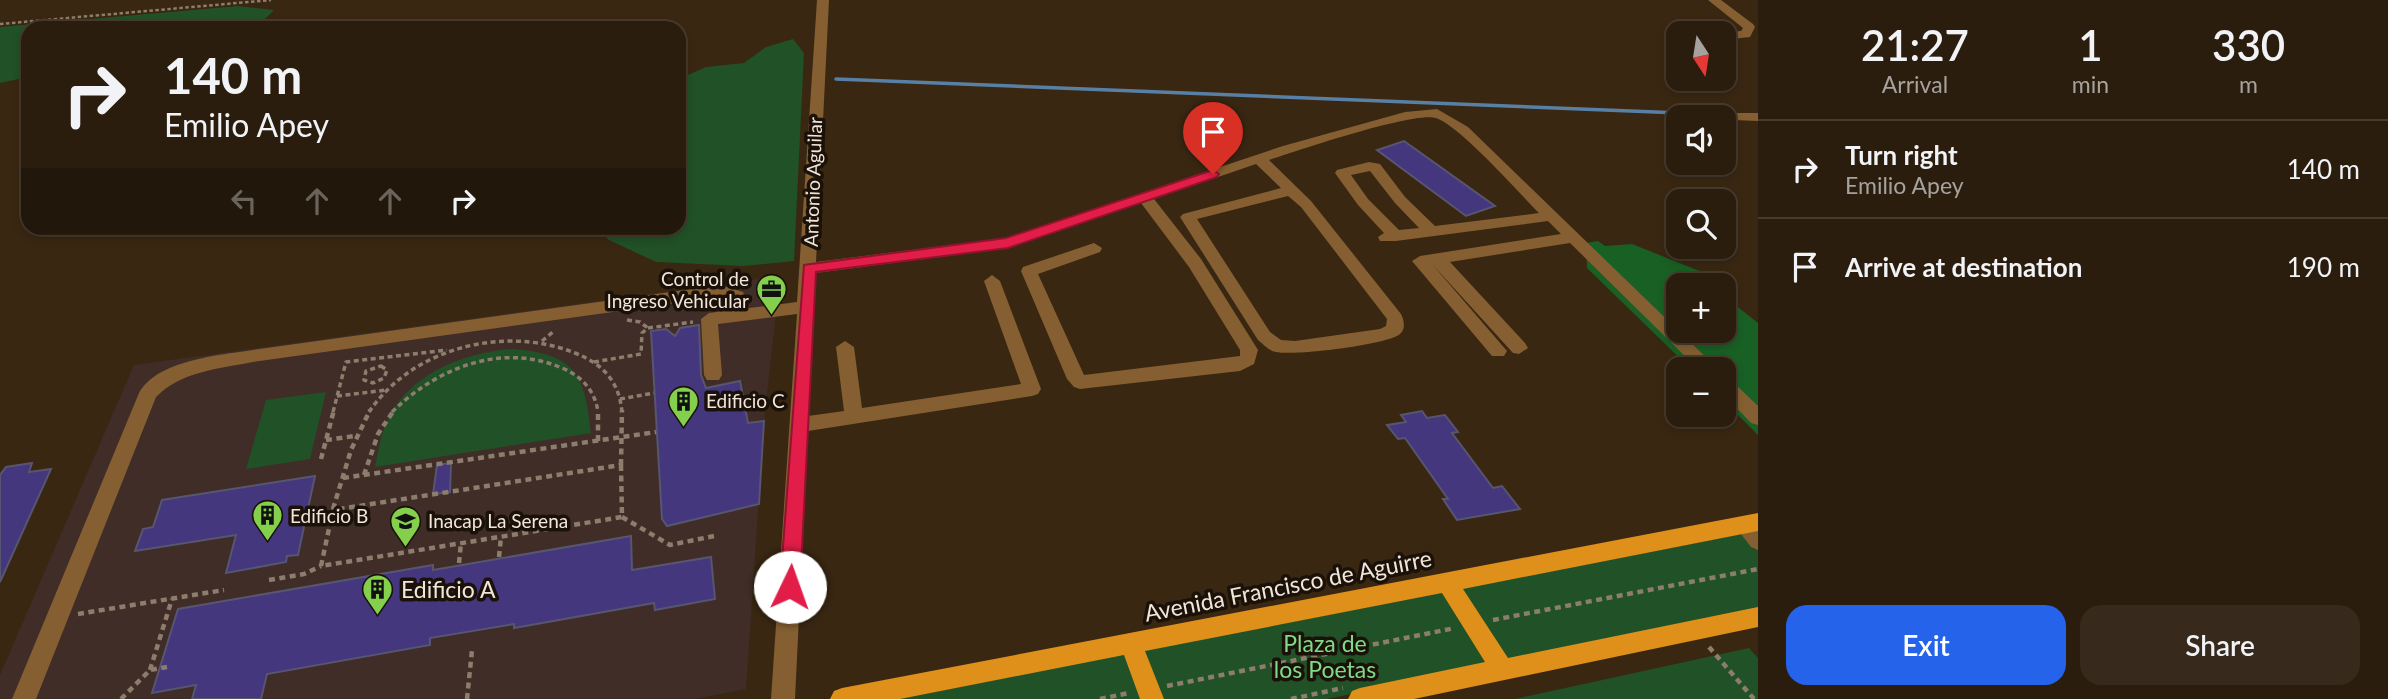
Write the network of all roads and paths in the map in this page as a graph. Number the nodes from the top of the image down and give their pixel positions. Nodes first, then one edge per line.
1 (271, 0) edge
2 (822, 0) edge
3 (1714, 0) edge
4 (34, 21) edge
5 (21, 22) edge
6 (0, 24) edge
7 (1736, 36) edge
8 (1738, 117) dead end
9 (1757, 119) edge
10 (1259, 159) junction
11 (1292, 190) junction
12 (1144, 197) junction
13 (1551, 216) junction
14 (1431, 232) junction
15 (1573, 237) junction
16 (1094, 248) dead end
17 (1438, 258) junction
18 (809, 268) junction
19 (992, 281) dead end
20 (807, 307) junction
21 (742, 315) junction
22 (709, 320) junction
23 (845, 347) dead end
24 (1519, 348) dead end
25 (459, 349) junction
26 (1498, 351) dead end
27 (1697, 357) edge
28 (594, 362) junction
29 (713, 375) dead end
30 (383, 379) junction
31 (395, 384) junction
32 (388, 389) junction
33 (654, 393) dead end
34 (1736, 396) edge
35 (337, 397) junction
36 (620, 398) junction
37 (854, 418) junction
38 (1758, 418) edge
39 (800, 425) junction
40 (656, 432) dead end
41 (356, 436) junction
42 (622, 437) junction
43 (326, 440) junction
44 (598, 441) junction
45 (321, 459) dead end
46 (621, 465) junction
47 (364, 475) junction
48 (343, 478) junction
49 (333, 510) junction
50 (622, 517) junction
51 (1753, 529) edge
52 (714, 536) dead end
53 (501, 537) junction
54 (461, 543) junction
55 (499, 557) dead end
56 (459, 563) dead end
57 (321, 566) junction
58 (1758, 569) edge
59 (269, 580) dead end
60 (1447, 582) junction
61 (224, 590) dead end
62 (172, 599) junction
63 (58, 617) junction
64 (1758, 617) edge
65 (1473, 624) junction
66 (1694, 630) junction
67 (1131, 643) junction
68 (471, 649) dead end
69 (167, 667) dead end
70 (1503, 669) junction
71 (150, 670) junction
72 (1150, 694) edge
73 (24, 699) edge
74 (121, 699) edge
75 (467, 699) edge
76 (783, 699) edge
77 (842, 699) edge
78 (1100, 699) edge
79 (1360, 699) edge
80 (1754, 699) edge

1 - 4 path
2 - 18 street, Antonio Aguilar
3 - 7 street
5 - 6 path
8 - 9 street
10 - 11 street
10 - 12 street
10 - 13 street
11 - 11 street
12 - 16 street
12 - 18 street
13 - 14 street
13 - 15 street
14 - 14 street
15 - 17 street
15 - 27 street
17 - 24 street
17 - 26 street
18 - 20 street, Antonio Aguilar
19 - 37 street
20 - 21 street
20 - 39 street, Antonio Aguilar
21 - 22 street
21 - 63 street
22 - 28 path
22 - 29 street
23 - 37 street
25 - 28 path
25 - 31 path
25 - 35 path
28 - 36 path
30 - 30 path
30 - 31 path
31 - 32 path
32 - 35 path
32 - 41 path
33 - 36 path
34 - 38 street
35 - 43 path
36 - 42 path
37 - 39 street
39 - 76 street, Antonio Aguilar
40 - 42 path
41 - 43 path
41 - 48 path
42 - 44 path
42 - 46 path
43 - 45 path
44 - 47 path
44 - 47 path
46 - 49 path
46 - 50 path
47 - 48 path
48 - 49 path
49 - 57 path
50 - 52 path
50 - 53 path
51 - 60 main road, Avenida Francisco de Aguirre
53 - 54 path
53 - 55 path
54 - 56 path
54 - 57 path
57 - 59 path
58 - 65 path
60 - 65 main road
60 - 67 main road, Avenida Francisco de Aguirre
61 - 62 path
62 - 63 path
62 - 71 path
63 - 73 street
64 - 66 main road
65 - 70 main road
65 - 72 path
66 - 70 main road
66 - 80 path
67 - 72 main road
67 - 77 main road, Avenida Francisco de Aguirre
68 - 75 path
69 - 71 path
70 - 79 main road
71 - 74 path
72 - 78 path

